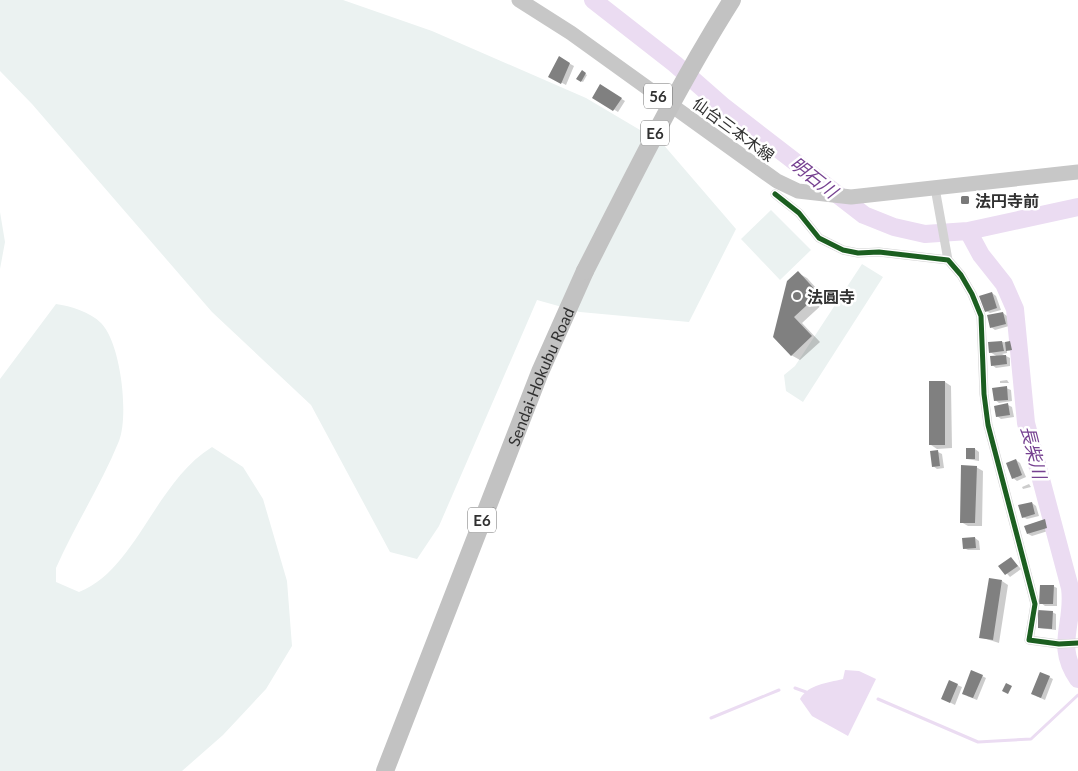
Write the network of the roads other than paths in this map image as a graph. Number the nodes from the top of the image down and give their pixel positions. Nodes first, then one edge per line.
1 (519, 0) edge
2 (732, 0) edge
3 (1078, 172) edge
4 (935, 188) junction
5 (775, 194) dead end
6 (948, 260) junction
7 (1076, 643) edge
8 (424, 669) junction
9 (376, 771) edge
10 (385, 771) edge

1 - 4 main road, 仙台三本木線 / 56
2 - 8 highway, Sendai-Hokubu Road / E6, bridge
3 - 4 main road, 仙台三本木線 / 56
4 - 6 street
5 - 6 street
6 - 7 street
8 - 9 highway
8 - 10 highway, Sendai-Hokubu Road / E6

